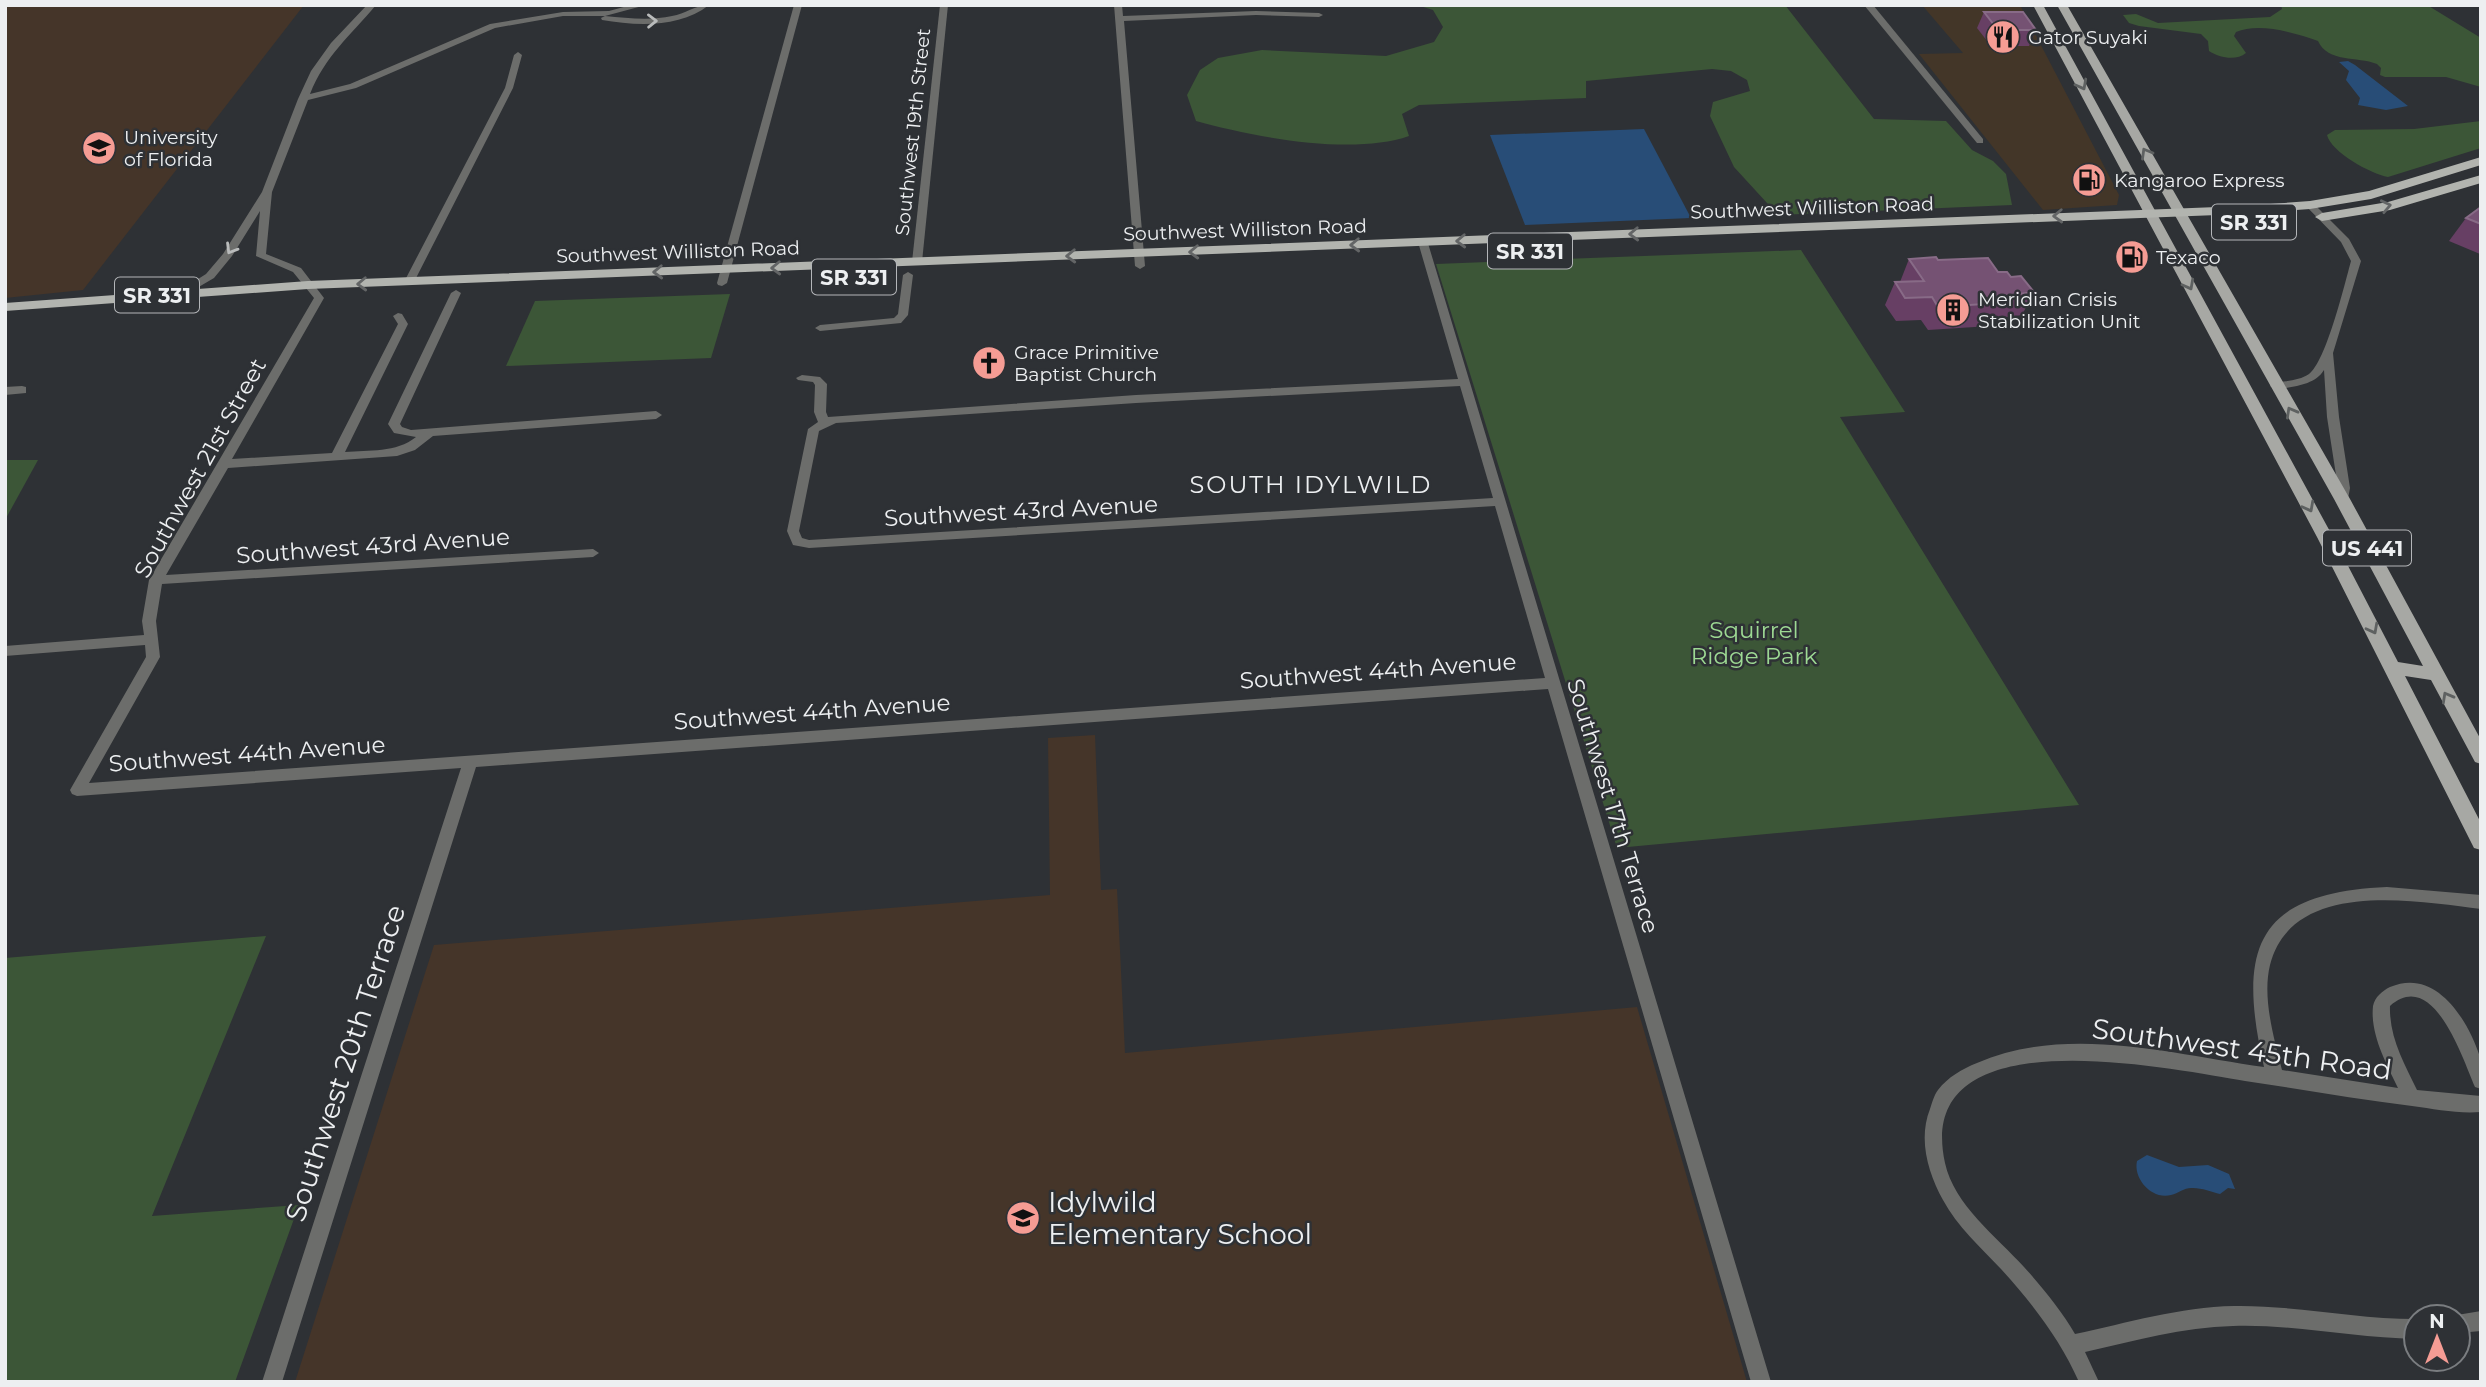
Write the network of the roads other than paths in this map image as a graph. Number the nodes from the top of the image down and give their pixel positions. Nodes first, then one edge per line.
1 (372, 5) edge
2 (642, 5) edge
3 (705, 5) edge
4 (798, 5) edge
5 (944, 5) edge
6 (1118, 5) edge
7 (1868, 5) edge
8 (2038, 5) edge
9 (2062, 5) edge
10 (598, 13) junction
11 (1319, 15) dead end
12 (1119, 19) junction
13 (2062, 50) junction
14 (518, 54) dead end
15 (2090, 54) junction
16 (302, 99) junction
17 (1980, 141) dead end
18 (2481, 162) edge
19 (2481, 179) edge
20 (267, 192) junction
21 (2310, 205) junction
22 (2322, 217) junction
23 (2183, 218) junction
24 (2154, 219) junction
25 (1425, 249) junction
26 (1140, 260) junction
27 (917, 262) junction
28 (908, 275) junction
29 (724, 276) junction
30 (409, 282) junction
31 (308, 285) junction
32 (181, 293) junction
33 (456, 293) junction
34 (319, 298) junction
35 (5, 307) edge
36 (398, 316) dead end
37 (5, 318) edge
38 (820, 328) dead end
39 (2329, 353) junction
40 (802, 378) dead end
41 (1462, 382) junction
42 (2276, 386) junction
43 (22, 390) dead end
44 (5, 391) edge
45 (656, 415) dead end
46 (824, 423) junction
47 (2264, 424) junction
48 (429, 433) junction
49 (2280, 452) junction
50 (2315, 455) junction
51 (336, 457) junction
52 (225, 464) junction
53 (2342, 499) junction
54 (1498, 502) junction
55 (593, 552) dead end
56 (156, 580) junction
57 (149, 640) junction
58 (5, 651) edge
59 (2393, 668) junction
60 (2434, 674) junction
61 (1552, 683) junction
62 (2481, 757) edge
63 (470, 762) junction
64 (77, 790) joint
65 (2481, 842) edge
66 (2481, 902) edge
67 (2275, 1077) junction
68 (2481, 1081) edge
69 (2411, 1097) junction
70 (2481, 1104) edge
71 (2402, 1329) edge
72 (2071, 1345) junction
73 (272, 1382) edge
74 (1761, 1382) edge
75 (2089, 1382) edge

1 - 16 street
2 - 10 street
10 -> 3 street
4 - 29 street
5 - 27 street, Southwest 19th Street
6 - 12 street
7 - 17 street
8 - 13 main road, US 441
9 - 15 main road, US 441
10 - 16 street
11 - 12 street
12 - 26 street
13 - 15 main road
13 -> 24 main road, US 441
14 - 30 street
23 -> 15 main road, US 441
16 - 20 street
18 - 21 highway, Southwest Williston Road / SR 331
22 -> 19 highway, Southwest Williston Road / SR 331
20 - 31 street
20 -> 32 street
21 - 22 street
21 - 23 highway, Southwest Williston Road / SR 331
22 - 23 highway, Southwest Williston Road / SR 331
22 - 39 street
23 - 24 highway, Southwest Williston Road / SR 331
23 - 42 main road, US 441
24 - 25 highway, Southwest Williston Road / SR 331
24 -> 47 main road, US 441
25 - 26 highway, Southwest Williston Road / SR 331
25 - 41 street, Southwest 17th Terrace
26 -> 27 highway, Southwest Williston Road / SR 331
26 - 28 highway, Southwest Williston Road / SR 331
27 -> 29 highway, Southwest Williston Road / SR 331
28 - 29 highway, Southwest Williston Road / SR 331
28 - 38 street
29 -> 30 highway, Southwest Williston Road / SR 331
29 - 33 highway, Southwest Williston Road / SR 331
30 -> 31 highway, Southwest Williston Road / SR 331
31 - 32 highway, Southwest Williston Road / SR 331
31 - 34 street
32 - 35 highway, Southwest Williston Road / SR 331
33 - 34 highway, Southwest Williston Road / SR 331
33 - 48 street
34 - 37 highway, Southwest Williston Road / SR 331
34 - 52 street, Southwest 21st Street
36 - 51 street
39 - 42 street
39 - 53 street
40 - 46 street
41 - 46 street
41 - 54 street, Southwest 17th Terrace
42 - 47 main road
50 -> 42 main road, US 441
43 - 44 street
45 - 48 street
46 - 54 street, Southwest 43rd Avenue
47 - 49 main road, US 441
48 - 51 street
49 - 50 main road
49 -> 59 main road, US 441
50 - 53 main road, US 441
51 - 52 street
52 - 56 street, Southwest 21st Street
53 - 60 main road, US 441
54 - 61 street, Southwest 17th Terrace
55 - 56 street, Southwest 43rd Avenue
56 - 57 street, Southwest 21st Street
57 - 58 street
57 - 64 street, Southwest 21st Street
59 - 60 main road
59 - 65 main road, US 441
62 -> 60 main road, US 441
61 - 63 street, Southwest 44th Avenue
61 - 74 street, Southwest 17th Terrace
63 - 64 street, Southwest 44th Avenue
63 - 73 street, Southwest 20th Terrace
66 - 67 street
67 - 69 street, Southwest 45th Road
67 - 72 street, Southwest 45th Road
68 - 69 street, Southwest 45th Road
69 - 70 street, Southwest 45th Road
71 - 72 street
72 - 75 street

